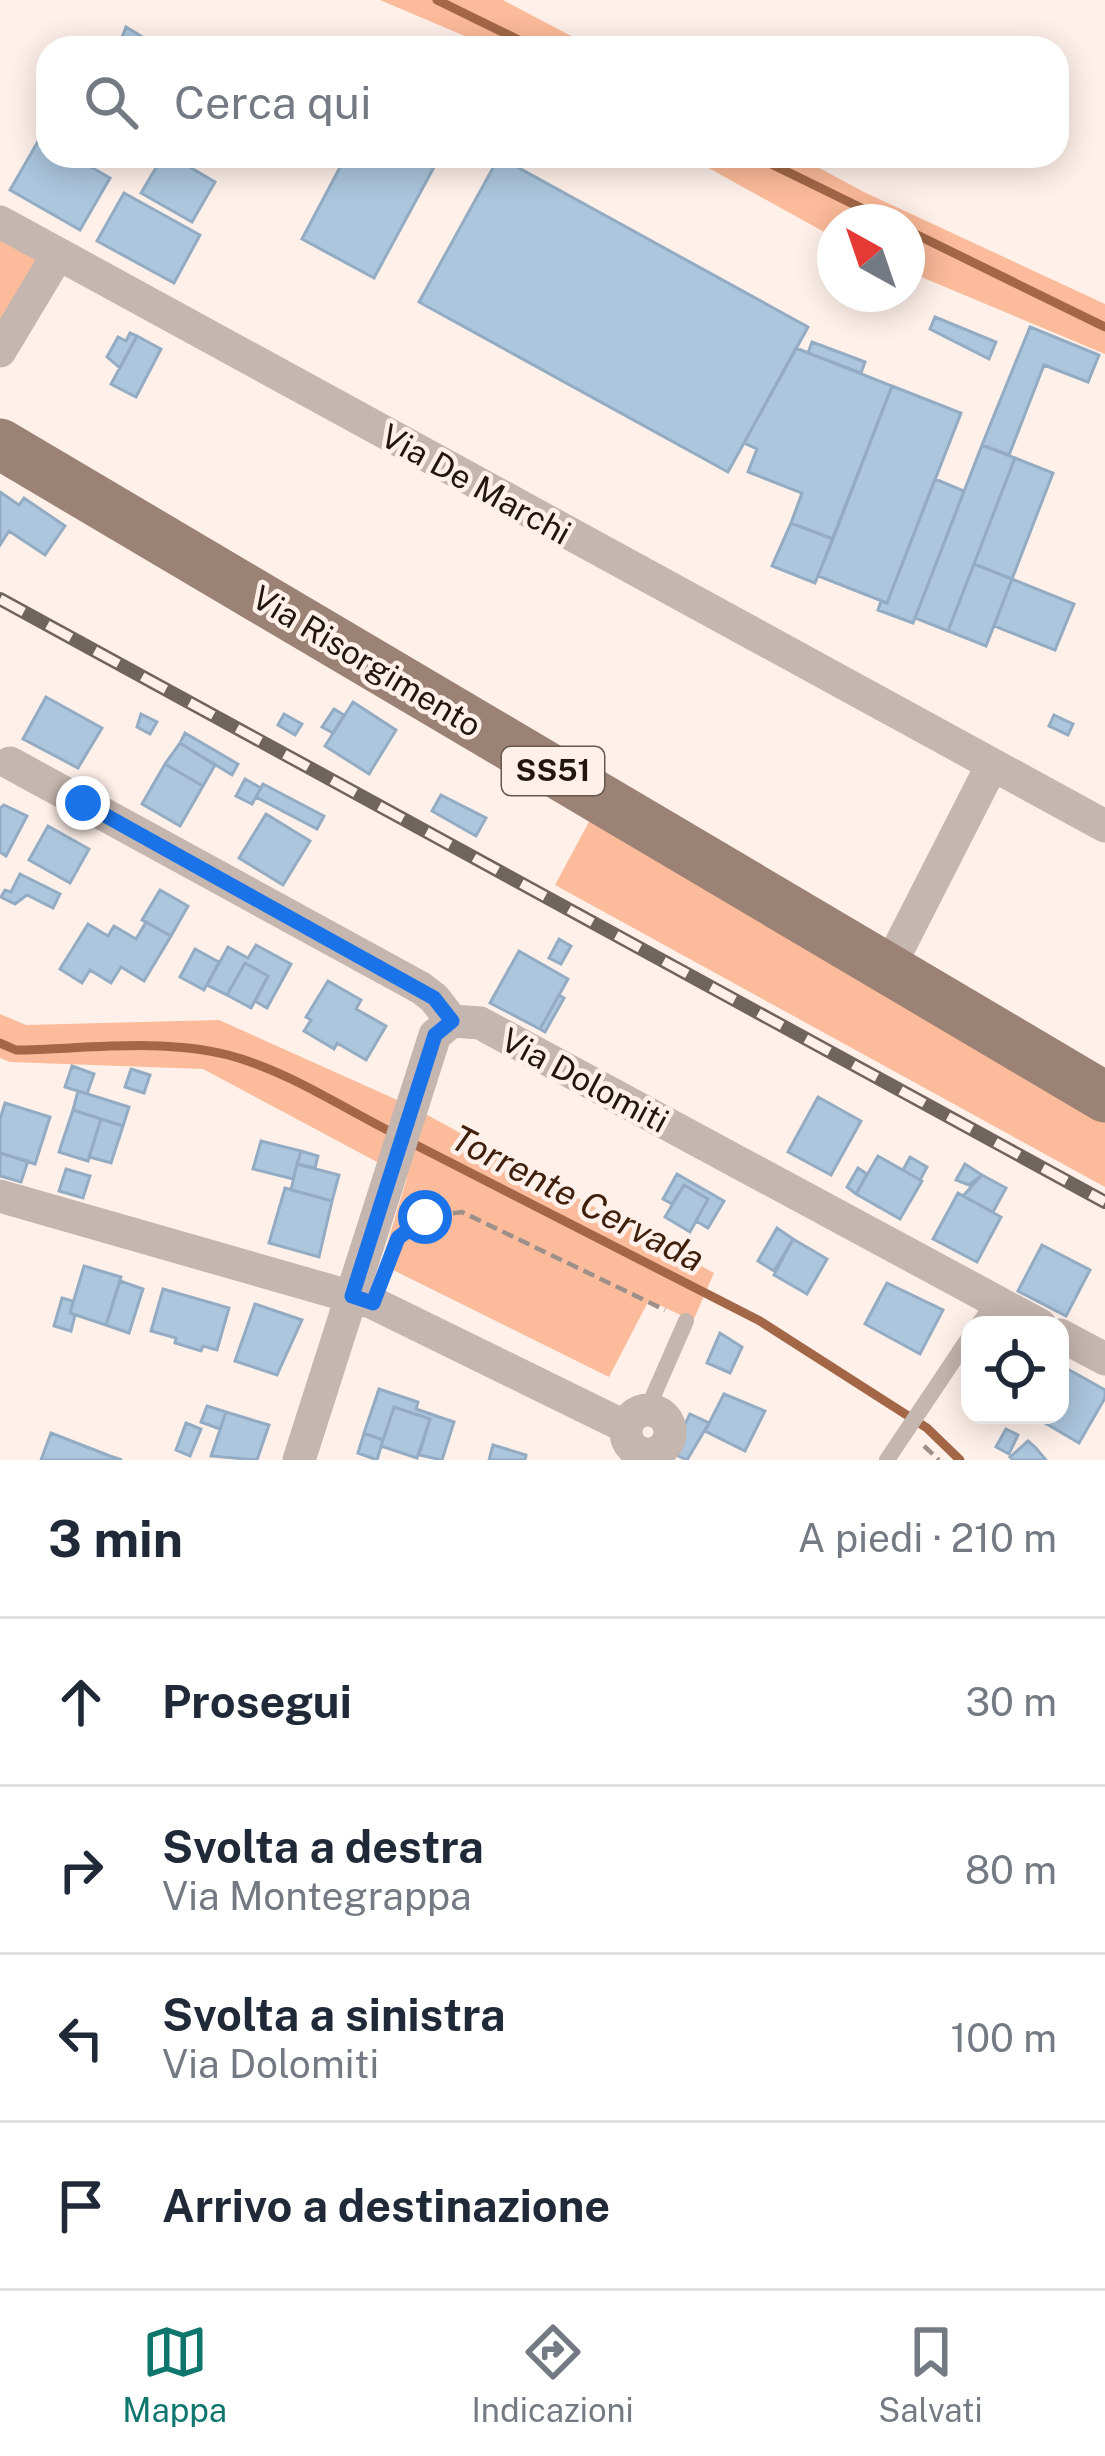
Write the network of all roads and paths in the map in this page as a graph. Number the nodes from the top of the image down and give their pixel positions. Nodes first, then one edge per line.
1 (0, 221) edge
2 (57, 256) junction
3 (0, 351) edge
4 (0, 445) edge
5 (10, 763) dead end
6 (992, 765) junction
7 (1105, 826) edge
8 (888, 969) junction
9 (452, 1021) junction
10 (1105, 1097) edge
11 (0, 1196) edge
12 (398, 1238) dead end
13 (352, 1296) junction
14 (986, 1313) edge
15 (686, 1321) joint
16 (1069, 1340) edge
17 (961, 1349) edge
18 (1105, 1359) edge
19 (637, 1419) junction
20 (652, 1457) edge
21 (299, 1460) edge
22 (887, 1460) edge

1 - 2 street, Via De Marchi
2 - 3 street
2 - 6 street, Via De Marchi
4 - 8 main road, Via Risorgimento / SS51
5 - 9 street, Via Dolomiti
6 - 7 street, Via De Marchi
6 - 8 street
8 - 10 main road, Via Risorgimento / SS51
9 - 13 street
9 - 14 street, Via Dolomiti
11 - 13 street
12 - 15 path
13 - 19 street
13 - 21 street
15 - 19 lane
16 - 18 street
17 - 22 lane
19 - 20 street

